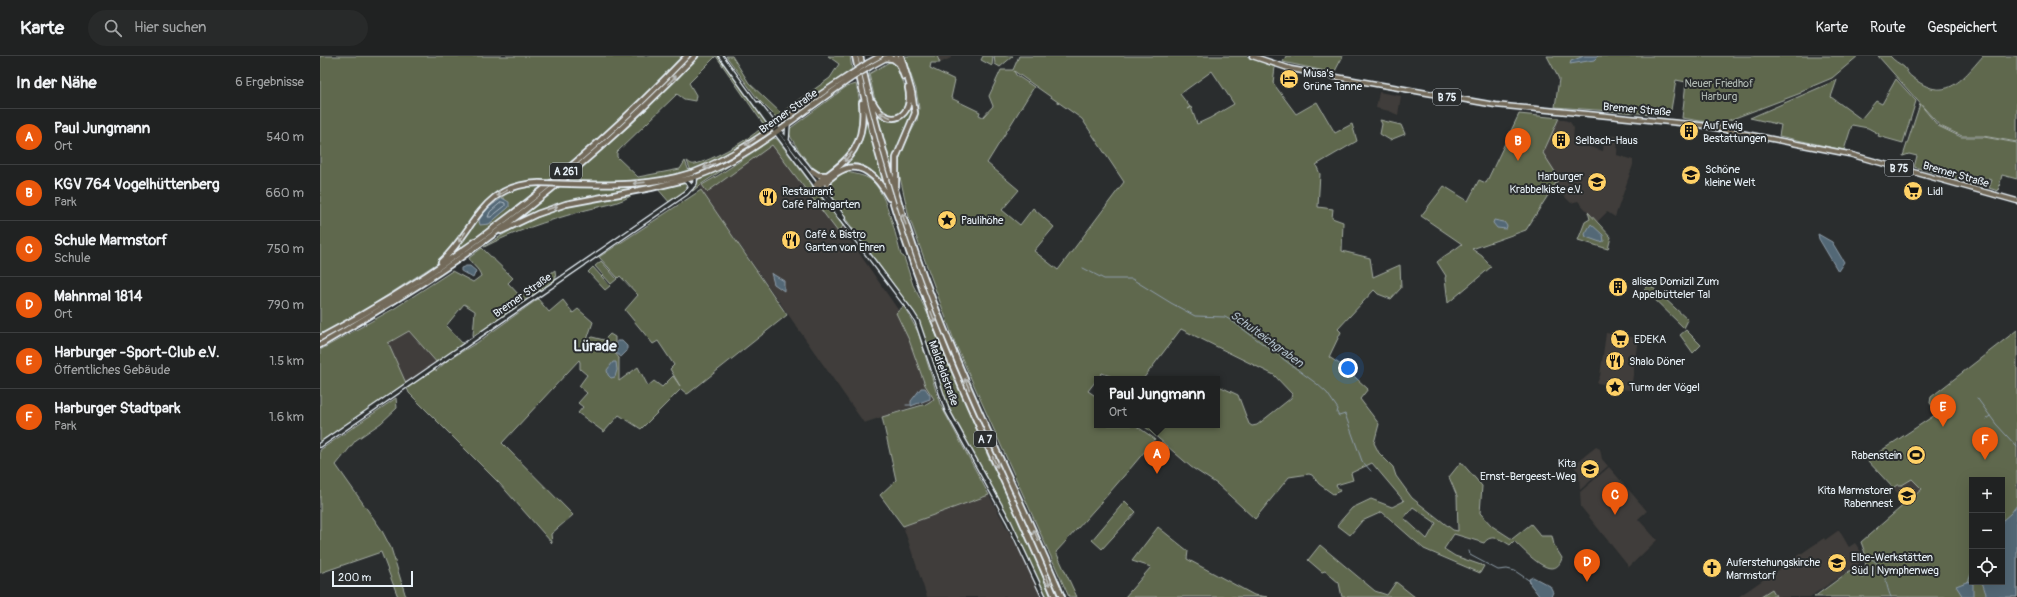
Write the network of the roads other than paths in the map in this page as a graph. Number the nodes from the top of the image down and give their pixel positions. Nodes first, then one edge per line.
1 (687, 56) edge
2 (695, 56) edge
3 (721, 56) edge
4 (854, 56) edge
5 (860, 56) edge
6 (896, 56) edge
7 (901, 56) edge
8 (1252, 56) edge
9 (885, 57) edge
10 (900, 64) junction
11 (852, 76) junction
12 (867, 88) junction
13 (861, 90) junction
14 (788, 122) junction
15 (774, 126) junction
16 (777, 130) junction
17 (787, 140) junction
18 (812, 171) junction
19 (693, 176) junction
20 (827, 178) junction
21 (684, 180) junction
22 (819, 184) junction
23 (690, 189) junction
24 (827, 192) junction
25 (897, 198) junction
26 (2017, 201) edge
27 (895, 211) junction
28 (847, 226) junction
29 (497, 232) junction
30 (432, 271) junction
31 (320, 338) edge
32 (320, 345) edge
33 (320, 445) edge
34 (1044, 597) edge
35 (1055, 597) edge
36 (1062, 597) edge

1 - 30 highway, A 261
29 -> 2 highway, A 261
3 - 15 main road
4 - 13 highway, A 7
5 - 12 highway, A 7
6 - 10 highway
7 - 25 highway
8 - 26 main road, Bremer Straße / B 75
9 - 10 highway
9 - 11 main road, Bremer Straße, bridge
10 -> 12 highway
11 - 14 main road, Bremer Straße
11 - 15 main road, Bremer Straße
12 - 25 highway, A 7
13 -> 20 highway
13 - 27 highway, A 7
14 - 16 main road, Bremer Straße
14 - 17 main road
15 - 16 main road
15 -> 19 main road, Bremer Straße
16 - 17 main road, Maldfeldstraße
16 - 19 main road, Bremer Straße
16 - 22 main road, Maldfeldstraße
17 - 18 main road, Maldfeldstraße
18 - 20 highway
18 - 22 main road, Maldfeldstraße
19 - 21 highway
19 - 23 main road
19 -> 30 highway, bridge
20 - 22 highway
20 - 24 highway
20 - 27 highway
21 - 23 main road
29 -> 21 highway
22 - 24 main road, Maldfeldstraße
22 - 28 main road, Maldfeldstraße
23 - 33 main road, Bremer Straße
24 - 28 main road, Maldfeldstraße
36 -> 25 highway, A 7
27 -> 35 highway, A 7
28 - 34 main road, Maldfeldstraße
29 - 32 highway, A 261
30 - 31 highway, A 261

